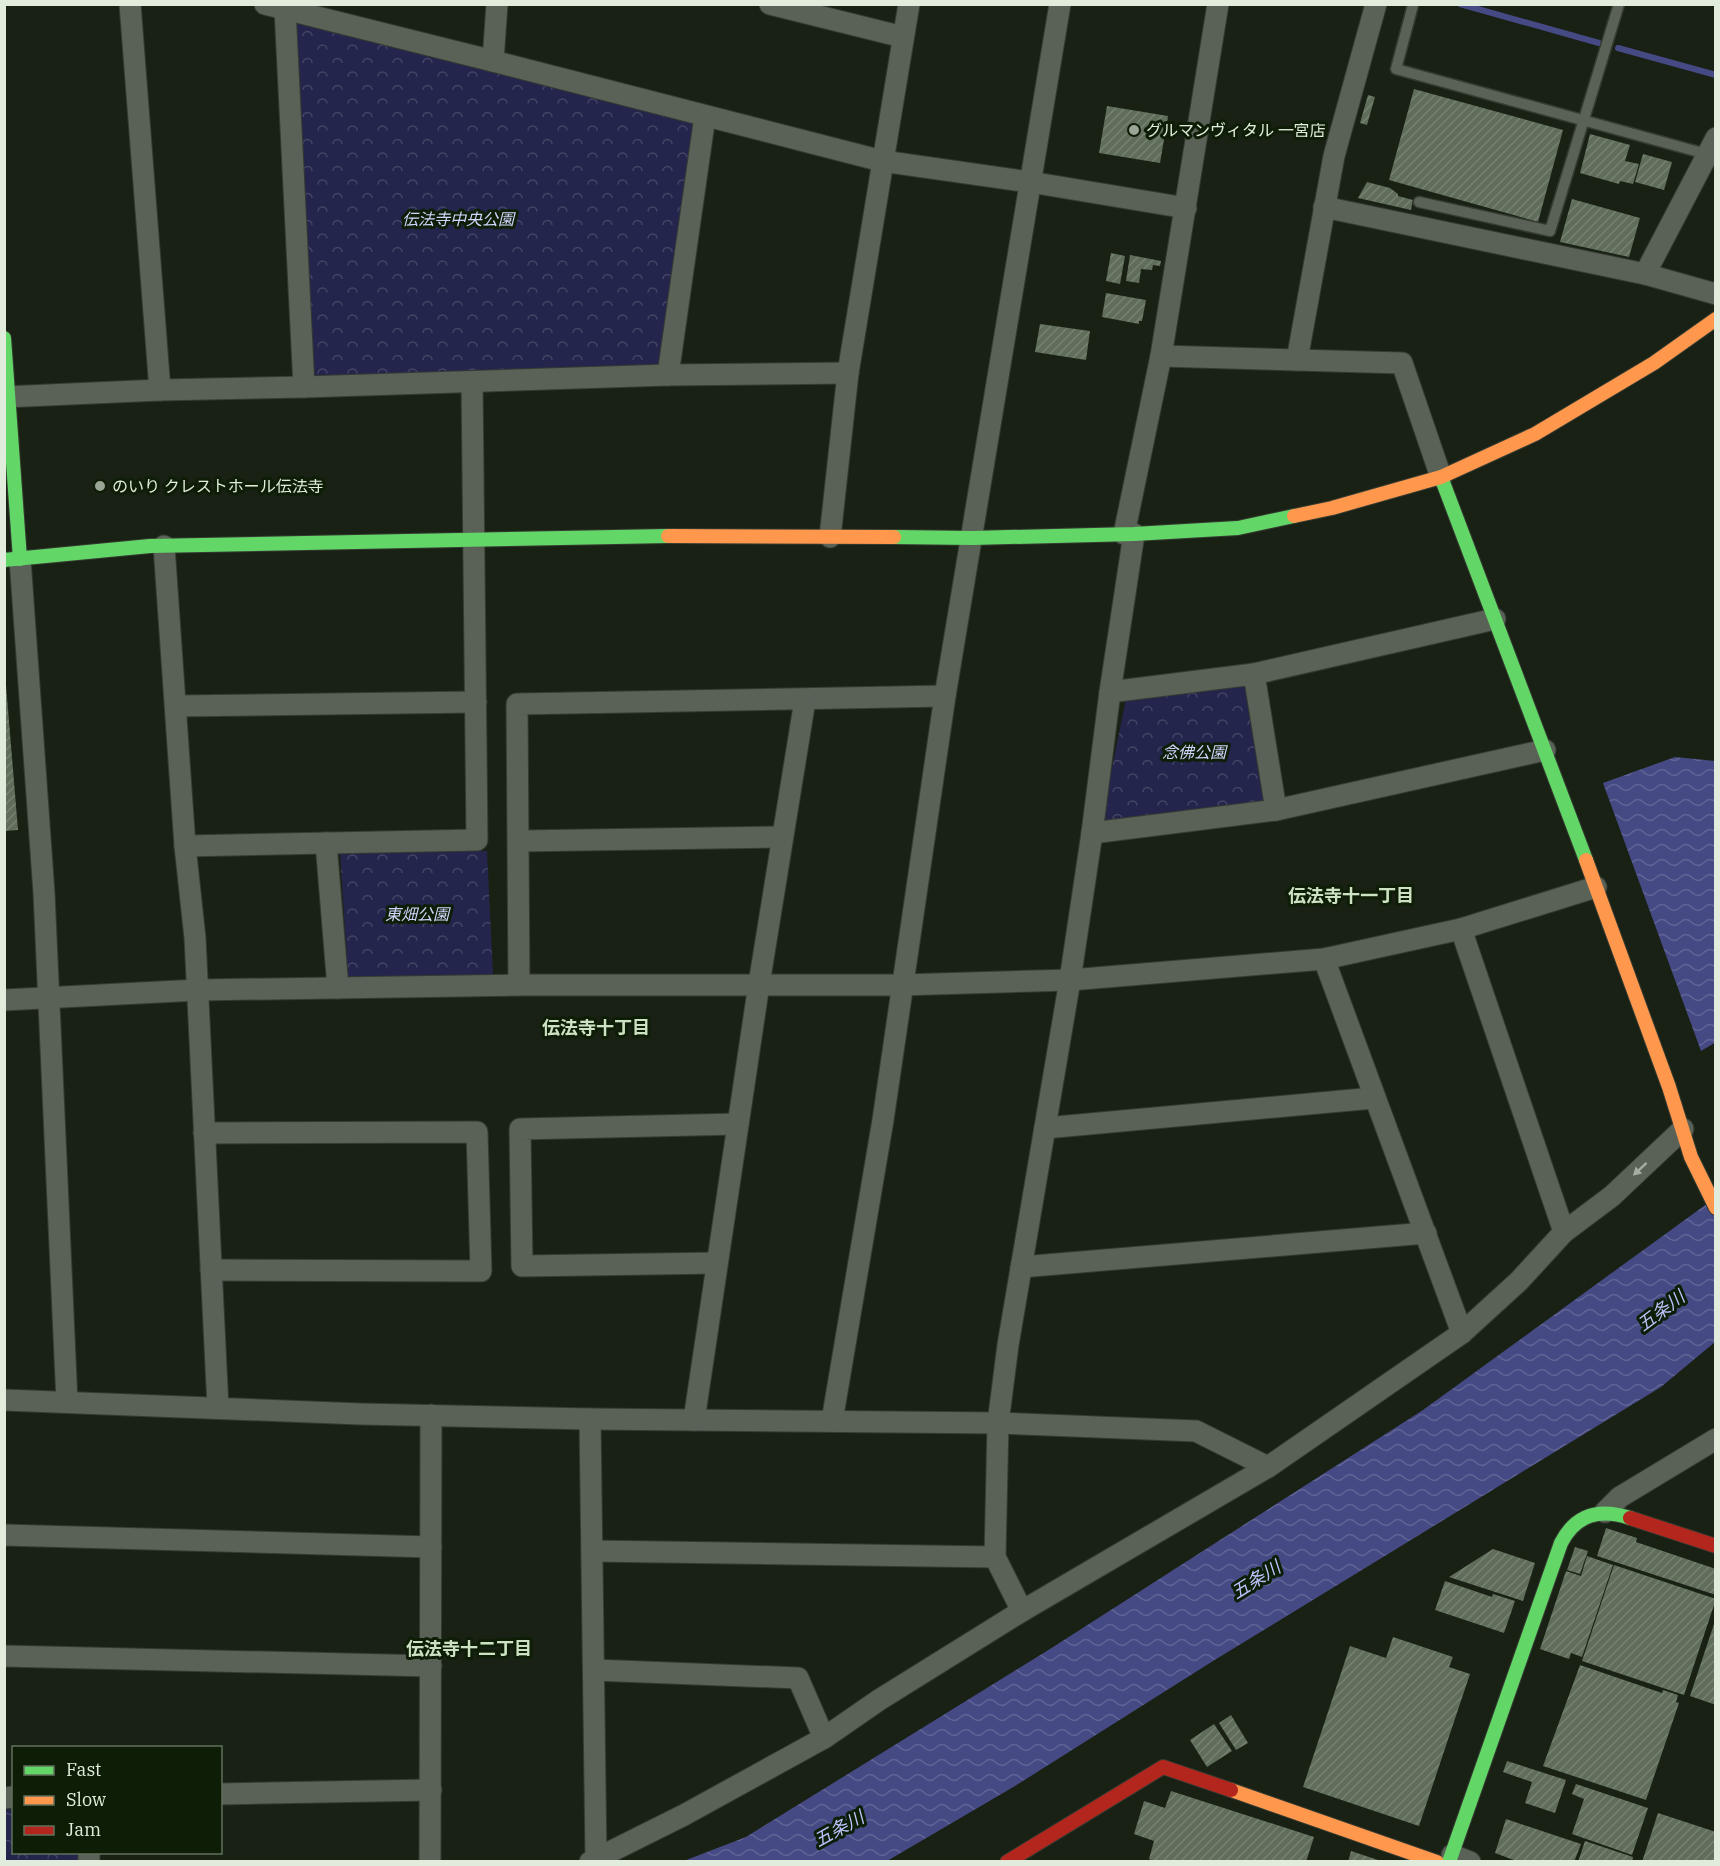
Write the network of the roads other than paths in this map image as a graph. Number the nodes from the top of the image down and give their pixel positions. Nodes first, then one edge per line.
1 (130, 4) edge
2 (497, 4) edge
3 (770, 4) edge
4 (909, 4) edge
5 (1060, 4) edge
6 (1218, 4) edge
7 (1376, 4) edge
8 (1619, 4) edge
9 (1413, 5) edge
10 (275, 7) edge
11 (903, 37) junction
12 (493, 61) junction
13 (705, 116) junction
14 (1584, 120) junction
15 (1713, 150) edge
16 (882, 161) junction
17 (1030, 182) junction
18 (1419, 202) dead end
19 (1324, 207) junction
20 (1186, 208) junction
21 (1645, 274) junction
22 (1716, 294) edge
23 (1716, 320) edge
24 (4, 338) edge
25 (1161, 356) junction
26 (1297, 360) junction
27 (848, 373) junction
28 (668, 375) junction
29 (472, 382) junction
30 (304, 387) junction
31 (160, 390) junction
32 (7, 397) edge
33 (1441, 477) junction
34 (1129, 534) junction
35 (830, 537) junction
36 (972, 538) junction
37 (474, 540) junction
38 (164, 546) junction
39 (12, 560) edge
40 (1495, 619) junction
41 (1254, 675) junction
42 (1110, 692) junction
43 (945, 696) junction
44 (805, 700) junction
45 (476, 702) junction
46 (176, 706) junction
47 (1545, 750) junction
48 (1276, 810) junction
49 (1092, 833) junction
50 (782, 837) junction
51 (519, 841) junction
52 (326, 843) junction
53 (185, 846) junction
54 (1596, 887) junction
55 (1461, 929) junction
56 (1324, 959) junction
57 (1070, 980) junction
58 (759, 984) junction
59 (519, 985) junction
60 (901, 985) junction
61 (338, 988) junction
62 (198, 990) junction
63 (48, 997) junction
64 (4, 1000) edge
65 (1374, 1098) junction
66 (738, 1124) junction
67 (1045, 1128) junction
68 (1683, 1129) junction
69 (204, 1133) junction
70 (1716, 1208) edge
71 (1564, 1232) junction
72 (1426, 1233) junction
73 (717, 1263) junction
74 (1022, 1267) junction
75 (211, 1270) junction
76 (1462, 1333) junction
77 (4, 1400) edge
78 (67, 1402) junction
79 (218, 1408) junction
80 (431, 1415) junction
81 (590, 1419) junction
82 (694, 1420) junction
83 (832, 1421) junction
84 (998, 1423) junction
85 (1716, 1439) edge
86 (1268, 1467) junction
87 (1605, 1512) junction
88 (4, 1534) edge
89 (1716, 1546) edge
90 (431, 1547) junction
91 (592, 1551) junction
92 (995, 1557) junction
93 (1022, 1611) junction
94 (4, 1656) edge
95 (431, 1666) junction
96 (594, 1670) junction
97 (824, 1738) junction
98 (430, 1790) junction
99 (222, 1794) edge
100 (593, 1860) edge
101 (1452, 1860) edge
102 (430, 1862) edge
103 (1007, 1862) edge

1 - 31 street
2 - 12 street
3 - 11 street
4 - 11 street
5 - 17 street
6 - 20 street
7 - 19 street
8 - 14 lane
9 - 14 lane
10 - 12 street
10 - 30 street
11 - 16 street
12 - 13 street
13 - 16 street
13 - 28 street
14 - 15 lane
14 - 18 lane
15 - 21 street
16 - 17 street
16 - 27 street
17 - 20 street
17 - 36 street
19 - 21 street
19 - 26 street
20 - 25 street
21 - 22 street
23 - 33 street
24 - 32 street
25 - 26 street
25 - 34 street
26 - 33 street
27 - 28 street
27 - 35 street
28 - 29 street
29 - 30 street
29 - 37 street
30 - 31 street
31 - 32 street
32 - 39 street
33 - 34 street
33 - 40 street
34 - 36 street
34 - 42 street
35 - 36 street
35 - 37 street
36 - 43 street
37 - 38 street
37 - 45 street
38 - 39 street
38 - 46 street
39 - 63 street
40 - 41 street
40 - 47 street
41 - 42 street
41 - 48 street
42 - 49 street
43 - 44 street
43 - 60 street
44 - 50 street
44 - 51 street
45 - 46 street
45 - 52 street
46 - 53 street
47 - 48 street
47 - 54 street
48 - 49 street
49 - 57 street
50 - 51 street
50 - 58 street
51 - 59 street
52 - 53 street
52 - 61 street
53 - 62 street
54 - 55 street
54 - 68 street
55 - 56 street
55 - 71 street
56 - 57 street
56 - 65 street
57 - 60 street
57 - 67 street
58 - 59 street
58 - 60 street
58 - 66 street
59 - 61 street
60 - 83 street
61 - 62 street
62 - 63 street
62 - 69 street
63 - 64 street
63 - 78 street
65 - 67 street
65 - 72 street
66 - 73 street
66 - 73 street
67 - 74 street
68 - 70 street
68 -> 71 street
69 - 75 street
69 - 75 street
71 - 76 street
72 - 74 street
72 - 76 street
73 - 82 street
74 - 84 street
75 - 79 street
76 - 86 street
77 - 78 street
78 - 79 street
79 - 80 street
80 - 81 street
80 - 90 street
81 - 82 street
81 - 91 street
82 - 83 street
83 - 84 street
84 - 86 street
84 - 92 street
85 - 87 street
86 - 93 street
87 - 89 street
87 - 101 street
88 - 90 street
90 - 95 street
91 - 92 street
91 - 96 street
92 - 93 street
93 - 97 street
94 - 95 street
95 - 98 street
96 - 97 street
96 - 100 street
97 - 100 street
98 - 99 street
98 - 102 street
101 - 103 street

